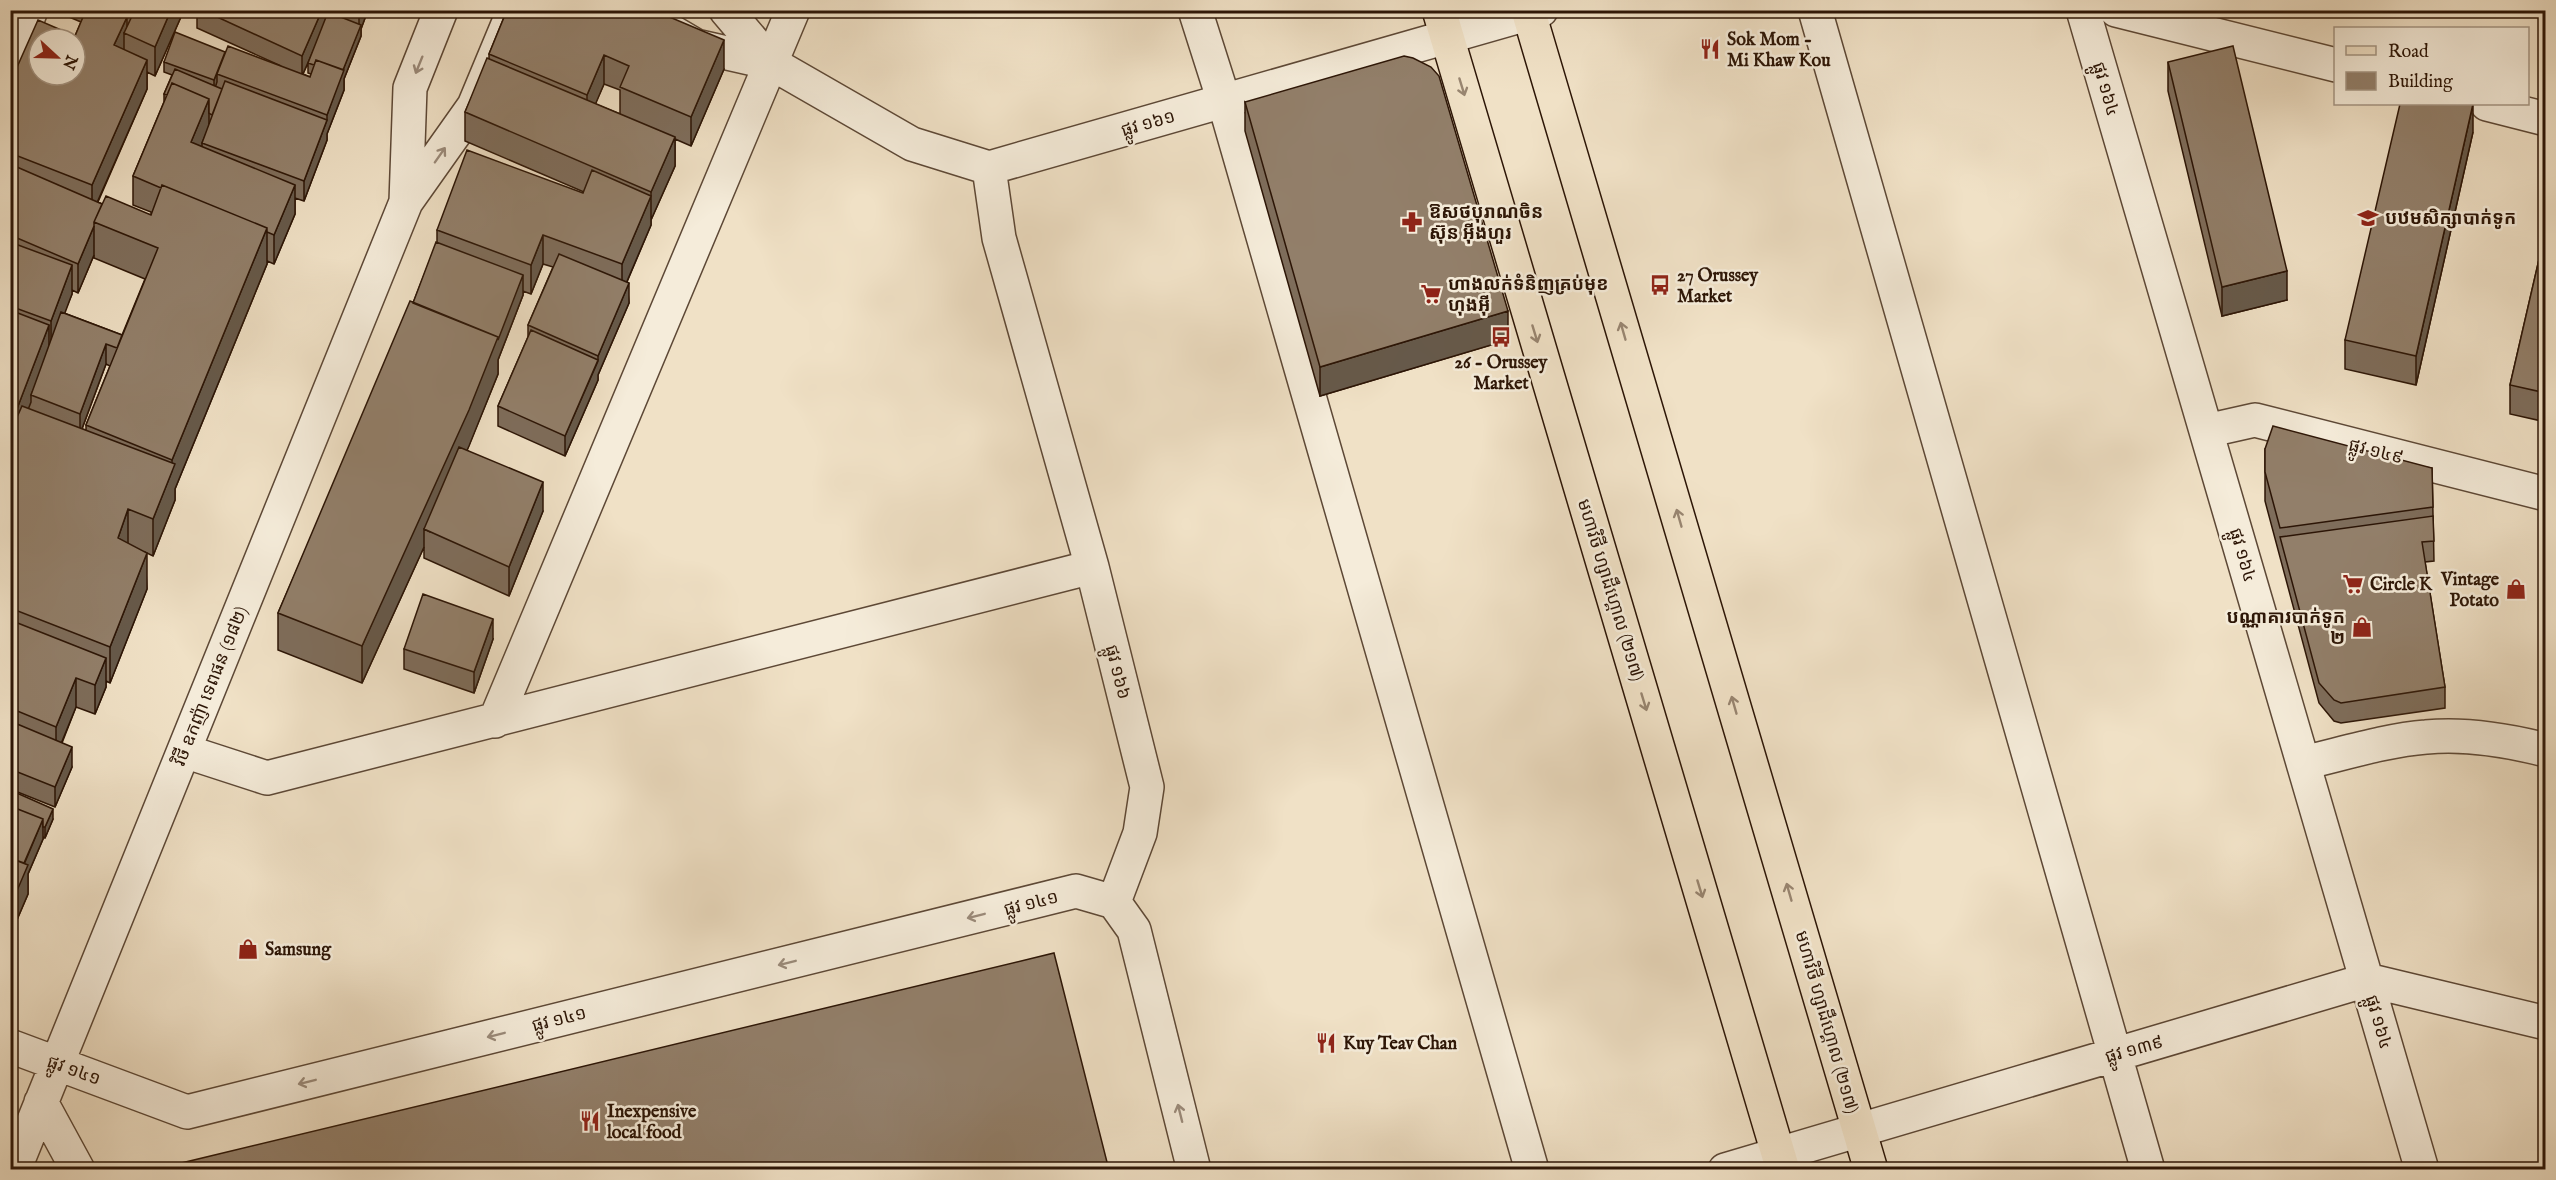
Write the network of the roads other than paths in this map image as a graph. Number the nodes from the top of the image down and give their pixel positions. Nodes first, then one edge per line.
1 (31, 10) edge
2 (441, 10) edge
3 (514, 10) edge
4 (636, 10) edge
5 (726, 10) edge
6 (793, 10) edge
7 (1195, 10) edge
8 (1815, 10) edge
9 (2083, 10) edge
10 (2116, 10) edge
11 (1533, 12) edge
12 (1443, 24) edge
13 (771, 63) junction
14 (10, 64) edge
15 (2334, 64) edge
16 (1224, 101) junction
17 (2491, 105) edge
18 (2546, 119) edge
19 (989, 168) junction
20 (406, 202) junction
21 (2206, 430) junction
22 (2546, 494) edge
23 (1092, 567) junction
24 (495, 721) junction
25 (2546, 750) edge
26 (184, 751) junction
27 (2303, 763) junction
28 (1114, 902) junction
29 (2367, 980) junction
30 (2546, 1023) edge
31 (10, 1046) edge
32 (2113, 1054) junction
33 (57, 1063) junction
34 (41, 1102) junction
35 (1859, 1130) junction
36 (1781, 1162) edge
37 (14, 1170) edge
38 (78, 1170) edge
39 (1194, 1170) edge
40 (1532, 1170) edge
41 (1725, 1170) edge
42 (1871, 1170) edge
43 (2148, 1170) edge
44 (2422, 1170) edge

1 - 14 street
2 -> 20 street, វិថី ឧកញ៉ា ទេពផន (១៨២)
20 -> 3 street, វិថី ឧកញ៉ា ទេពផន (១៨២)
4 - 13 street
5 - 13 street
6 - 13 street
7 - 16 street
8 - 32 street
9 - 21 street, ផ្លូវ ១៦៤
10 - 15 street
11 - 12 street, ផ្លូវ ១៦១
35 -> 11 main road, មហាវិថី ហ្សាដឹហ្គោល (២១៧)
12 - 16 street, ផ្លូវ ១៦១
12 -> 36 main road, មហាវិថី ហ្សាដឹហ្គោល (២១៧)
13 - 19 street
13 - 24 street
16 - 19 street, ផ្លូវ ១៦១
16 - 40 street
17 - 18 street
19 - 23 street, ផ្លូវ ១៦៦
20 - 26 street, វិថី ឧកញ៉ា ទេពផន (១៨២)
21 - 22 street, ផ្លូវ ១៤៩
21 - 27 street, ផ្លូវ ១៦៤
23 - 24 street
23 - 28 street, ផ្លូវ ១៦៦
24 - 26 street
25 - 27 street
26 - 33 street, វិថី ឧកញ៉ា ទេពផន (១៨២)
27 - 29 street, ផ្លូវ ១៦៤
28 -> 33 street, ផ្លូវ ១៤១
39 -> 28 street
29 - 30 street, ផ្លូវ ១៣៩
29 - 32 street, ផ្លូវ ១៣៩
29 - 44 street, ផ្លូវ ១៦៤
31 - 33 street, ផ្លូវ ១៤១
32 - 35 street, ផ្លូវ ១៣៩
32 - 43 street
33 - 34 street, វិថី ឧកញ៉ា ទេពផន (១៨២)
34 - 37 street, វិថី ឧកញ៉ា ទេពផន (១៨២)
34 - 38 street
35 - 36 street, ផ្លូវ ១៣៩
35 - 42 main road, មហាវិថី ហ្សាដឹហ្គោល (២១៧)
36 - 41 street, ផ្លូវ ១៣៩

